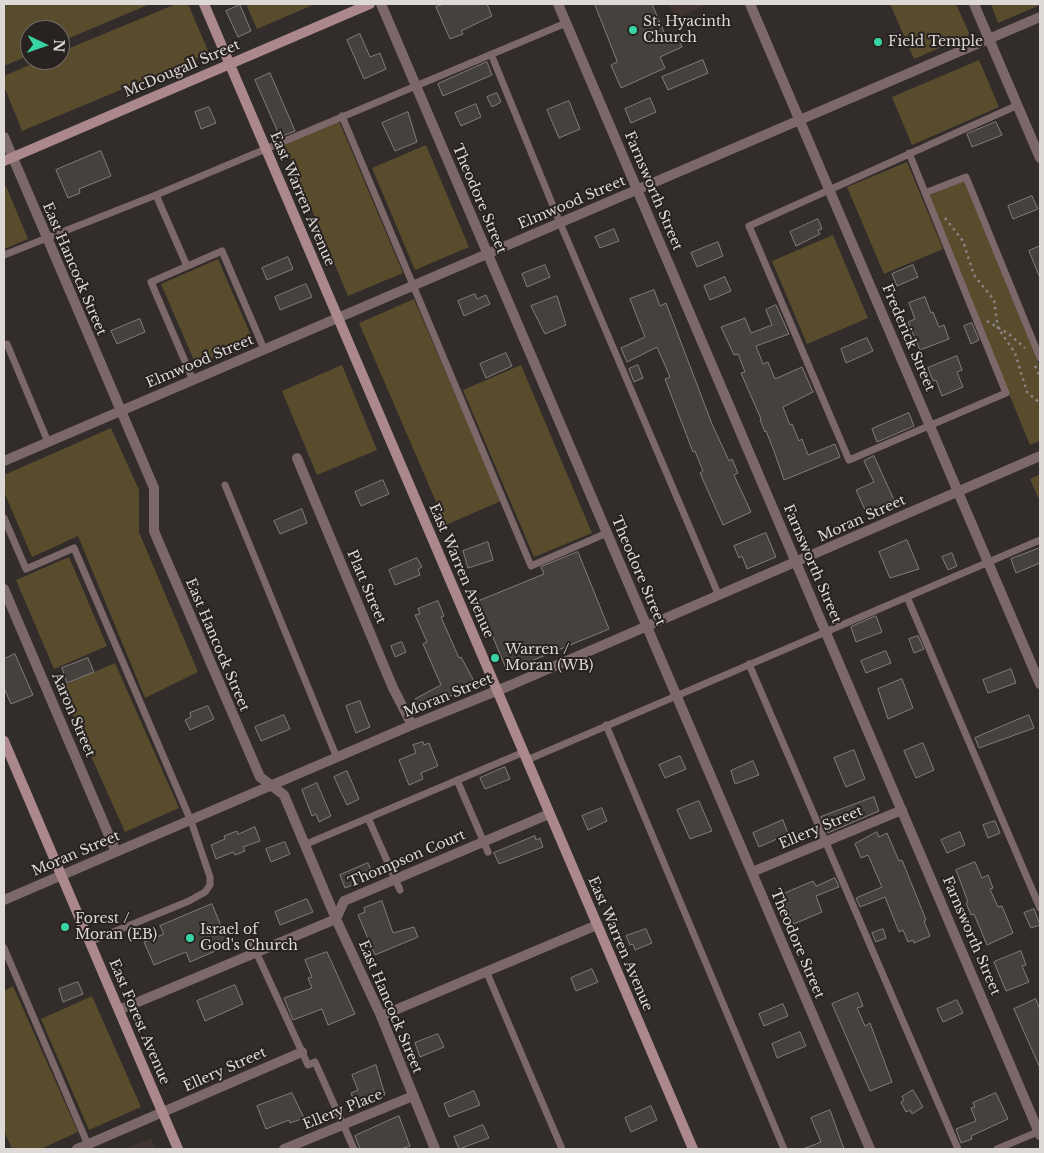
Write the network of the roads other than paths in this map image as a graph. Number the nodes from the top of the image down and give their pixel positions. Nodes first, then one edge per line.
1 (204, 4) edge
2 (370, 4) edge
3 (381, 4) edge
4 (558, 4) edge
5 (750, 4) edge
6 (974, 4) edge
7 (1040, 17) edge
8 (566, 23) junction
9 (989, 39) junction
10 (491, 54) junction
11 (230, 64) junction
12 (416, 85) junction
13 (1018, 105) junction
14 (342, 116) junction
15 (800, 120) junction
16 (4, 137) edge
17 (266, 148) junction
18 (909, 153) junction
19 (1040, 158) edge
20 (8, 159) edge
21 (637, 190) junction
22 (829, 190) junction
23 (925, 193) junction
24 (156, 195) junction
25 (560, 222) junction
26 (46, 238) junction
27 (488, 254) junction
28 (4, 255) edge
29 (187, 266) junction
30 (413, 285) junction
31 (339, 319) junction
32 (4, 345) edge
33 (264, 349) junction
34 (1036, 359) edge
35 (193, 380) junction
36 (120, 411) junction
37 (931, 426) junction
38 (48, 442) junction
39 (1040, 456) edge
40 (297, 458) dead end
41 (4, 461) edge
42 (224, 485) dead end
43 (958, 491) junction
44 (4, 518) edge
45 (607, 533) junction
46 (1040, 540) edge
47 (988, 562) junction
48 (797, 563) junction
49 (4, 588) edge
50 (719, 596) junction
51 (907, 597) junction
52 (648, 627) junction
53 (826, 632) junction
54 (749, 664) junction
55 (1040, 684) edge
56 (498, 691) junction
57 (676, 695) junction
58 (412, 725) junction
59 (606, 725) junction
60 (4, 741) edge
61 (525, 756) junction
62 (337, 758) junction
63 (457, 780) junction
64 (272, 787) junction
65 (902, 810) junction
66 (549, 814) junction
67 (368, 818) junction
68 (191, 821) junction
69 (484, 841) junction
70 (825, 841) junction
71 (304, 845) junction
72 (116, 852) junction
73 (488, 852) dead end
74 (752, 872) junction
75 (61, 875) junction
76 (395, 879) junction
77 (400, 890) dead end
78 (4, 900) edge
79 (1040, 908) edge
80 (336, 919) junction
81 (597, 924) junction
82 (89, 942) junction
83 (4, 948) edge
84 (254, 948) junction
85 (487, 973) junction
86 (119, 1010) junction
87 (381, 1016) junction
88 (302, 1052) junction
89 (413, 1096) junction
90 (162, 1112) junction
91 (343, 1125) junction
92 (1040, 1132) edge
93 (88, 1144) junction
94 (77, 1149) edge
95 (178, 1149) edge
96 (284, 1149) edge
97 (354, 1149) edge
98 (435, 1149) edge
99 (562, 1149) edge
100 (693, 1149) edge
101 (784, 1149) edge
102 (870, 1149) edge
103 (958, 1149) edge
104 (998, 1149) edge

1 - 11 main road, East Warren Avenue
2 - 11 main road, McDougall Street
3 - 12 street, Theodore Street
4 - 8 street, Farnsworth Street
5 - 15 street, Frederick Street
6 - 9 street
7 - 9 street, Elmwood Street
8 - 10 lane
8 - 21 street, Farnsworth Street
9 - 13 street
9 - 15 street, Elmwood Street
10 - 12 lane
10 - 25 lane
11 - 17 main road, East Warren Avenue
11 - 20 main road, McDougall Street
12 - 14 lane
12 - 27 street, Theodore Street
13 - 18 lane
13 - 19 street
14 - 17 lane
14 - 30 lane
15 - 21 street, Elmwood Street
15 - 22 street, Frederick Street
16 - 20 street, East Hancock Street
17 - 24 lane
17 - 31 main road, East Warren Avenue
18 - 22 lane
18 - 23 lane
20 - 26 street, East Hancock Street
21 - 25 street, Elmwood Street
21 - 48 street, Farnsworth Street
22 - 37 street, Frederick Street
22 - 37 lane
23 - 34 lane
23 - 37 lane
24 - 26 lane
24 - 29 lane
25 - 27 street, Elmwood Street
25 - 50 lane
26 - 28 lane
26 - 36 street, East Hancock Street
27 - 30 street, Elmwood Street
27 - 45 street, Theodore Street
29 - 33 lane
29 - 35 lane
30 - 31 street, Elmwood Street
30 - 45 lane
31 - 33 street, Elmwood Street
31 - 56 main road, East Warren Avenue
32 - 38 lane
33 - 35 street, Elmwood Street
35 - 36 street, Elmwood Street
36 - 38 street, Elmwood Street
36 - 64 street, East Hancock Street
37 - 43 street, Frederick Street
38 - 41 street, Elmwood Street
39 - 43 street, Moran Street
40 - 58 street, Platt Street
42 - 62 lane
43 - 47 street, Frederick Street
43 - 48 street, Moran Street
44 - 68 lane
45 - 52 street, Theodore Street
46 - 47 lane
47 - 51 lane
47 - 55 street, Frederick Street
48 - 50 street, Moran Street
48 - 53 street, Farnsworth Street
49 - 72 street, Aaron Street
50 - 52 street, Moran Street
51 - 53 lane
51 - 79 lane
52 - 56 street, Moran Street
52 - 57 street, Theodore Street
53 - 54 lane
53 - 65 street, Farnsworth Street
54 - 57 lane
54 - 70 lane
56 - 58 street, Moran Street
56 - 61 main road, East Warren Avenue
57 - 59 lane
57 - 74 street, Theodore Street
58 - 62 street, Moran Street
59 - 61 lane
59 - 101 lane
60 - 75 main road, East Forest Avenue
61 - 63 lane
61 - 66 main road, East Warren Avenue
62 - 64 street, Moran Street
63 - 67 lane
63 - 69 lane
64 - 68 street, Moran Street
64 - 71 street, East Hancock Street
65 - 70 street, Ellery Street
65 - 92 street, Farnsworth Street
66 - 69 street, Thompson Court
66 - 81 main road, East Warren Avenue
67 - 71 lane
67 - 76 lane
68 - 72 street, Moran Street
68 - 82 lane
69 - 73 lane
69 - 76 street, Thompson Court
70 - 74 street, Ellery Street
70 - 103 lane
71 - 80 street, East Hancock Street
72 - 75 street, Moran Street
74 - 102 street, Theodore Street
75 - 78 street, Moran Street
75 - 82 main road, East Forest Avenue
76 - 77 lane
76 - 80 street, Thompson Court
80 - 84 street
80 - 87 street, East Hancock Street
81 - 85 street
81 - 100 main road, East Warren Avenue
82 - 86 main road, East Forest Avenue
83 - 93 lane
84 - 86 street
84 - 88 lane
85 - 87 street
85 - 99 lane
86 - 90 main road, East Forest Avenue
87 - 89 street, East Hancock Street
88 - 90 street, Ellery Street
88 - 91 lane
89 - 91 street, Ellery Place
89 - 98 street, East Hancock Street
90 - 93 street, Ellery Street
90 - 95 main road, East Forest Avenue
91 - 96 street, Ellery Place
91 - 97 lane
92 - 104 lane
93 - 94 street, Ellery Street

